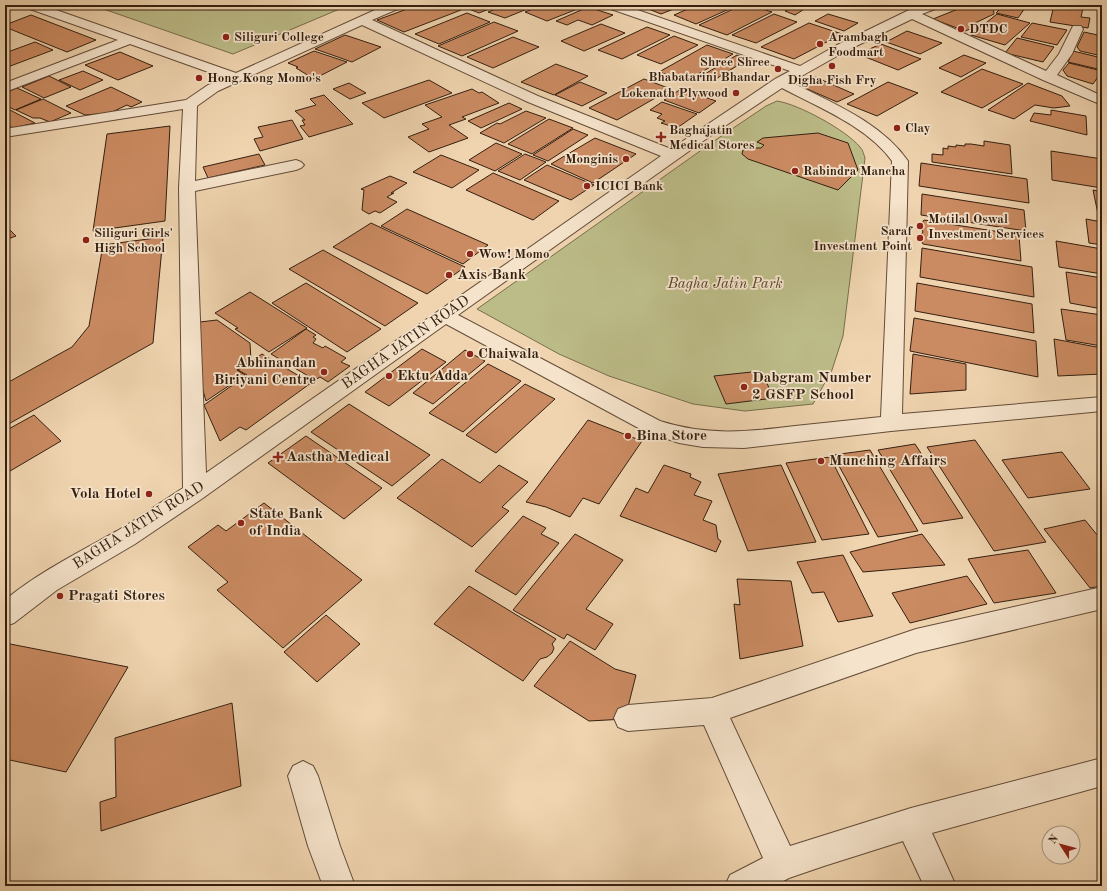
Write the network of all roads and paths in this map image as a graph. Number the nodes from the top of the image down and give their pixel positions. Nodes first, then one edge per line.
1 (31, 5) edge
2 (396, 5) edge
3 (612, 5) edge
4 (917, 9) edge
5 (362, 20) junction
6 (1077, 29) dead end
7 (129, 40) junction
8 (799, 70) junction
9 (1048, 77) junction
10 (236, 78) junction
11 (780, 82) junction
12 (5, 88) edge
13 (1102, 101) edge
14 (190, 104) junction
15 (5, 133) edge
16 (673, 155) junction
17 (296, 165) dead end
18 (187, 188) junction
19 (445, 316) junction
20 (1102, 404) edge
21 (891, 423) junction
22 (195, 492) junction
23 (1102, 598) edge
24 (7, 608) edge
25 (712, 712) junction
26 (628, 718) dead end
27 (1102, 772) edge
28 (303, 776) dead end
29 (911, 823) junction
30 (782, 865) junction
31 (339, 886) edge
32 (741, 886) edge
33 (940, 886) edge

1 - 7 street
2 - 5 street
3 - 8 street
4 - 8 street, BAGHA JATIN ROAD
4 - 9 street
5 - 10 street
5 - 16 street
6 - 9 street
7 - 10 street
7 - 12 street
8 - 11 street, BAGHA JATIN ROAD
9 - 13 street
10 - 14 street
11 - 16 street, BAGHA JATIN ROAD
11 - 21 street
14 - 15 street
14 - 18 street
16 - 19 street, BAGHA JATIN ROAD
17 - 18 street
18 - 22 street
19 - 21 street
19 - 22 street, BAGHA JATIN ROAD
20 - 21 street
22 - 24 street, BAGHA JATIN ROAD
23 - 25 street
25 - 26 street
25 - 30 street
27 - 29 street
28 - 31 street
29 - 30 street
29 - 33 street
30 - 32 street

